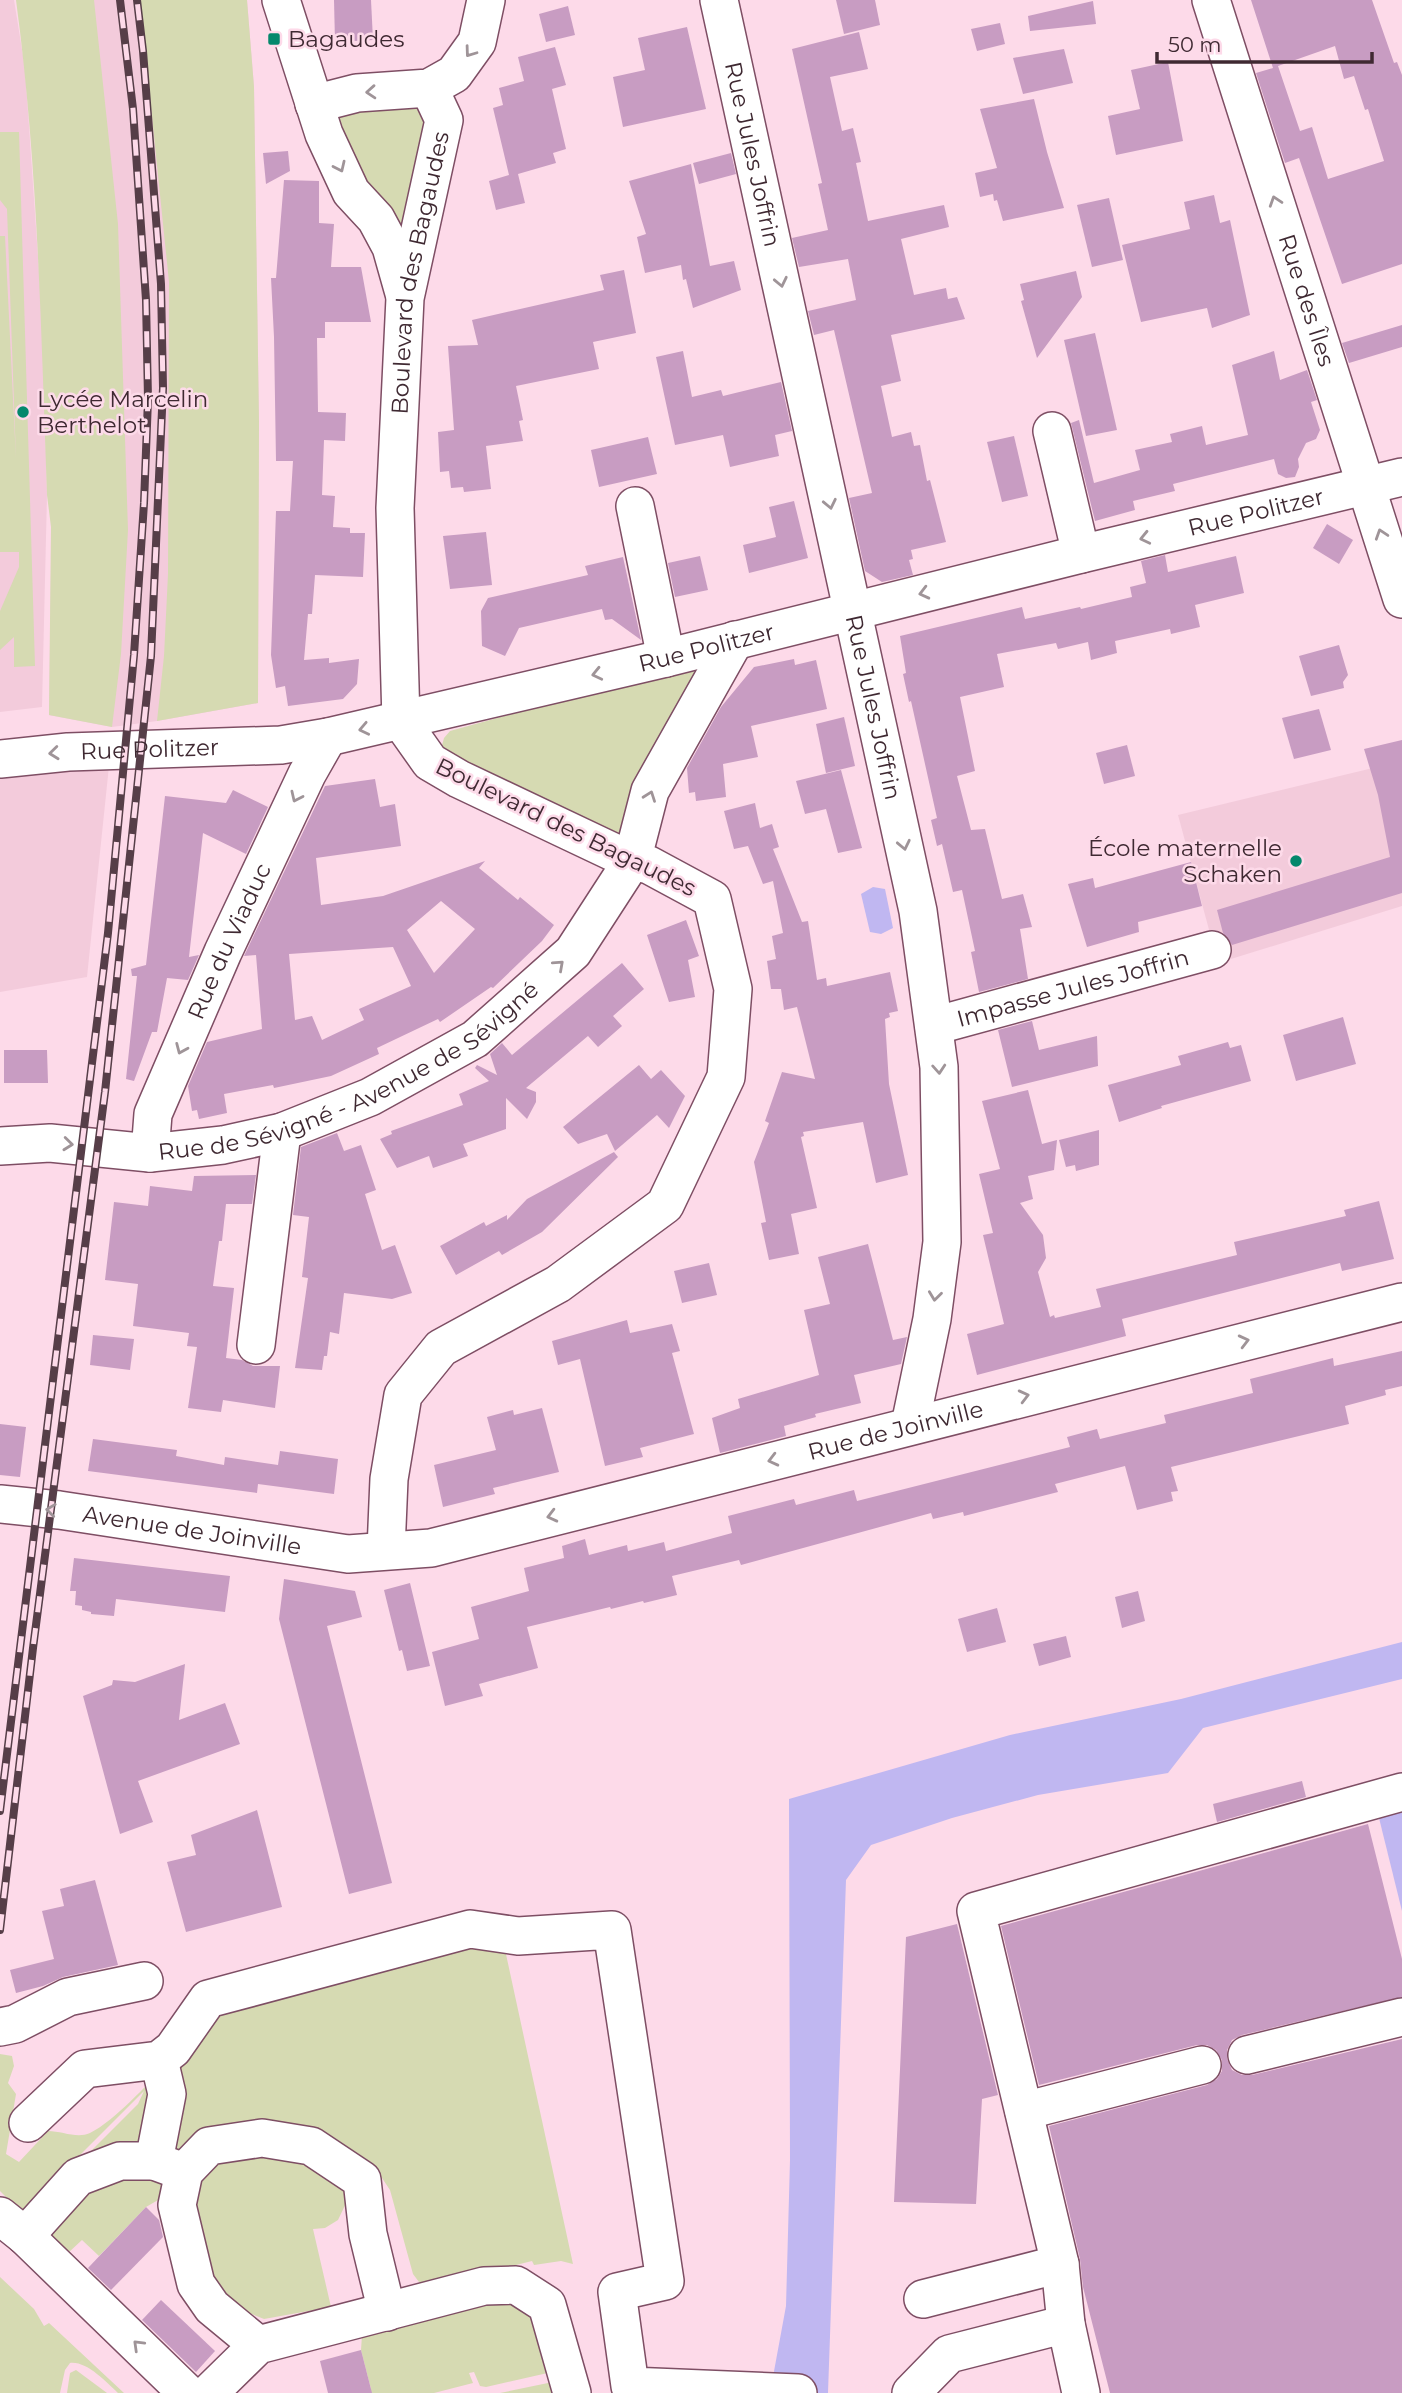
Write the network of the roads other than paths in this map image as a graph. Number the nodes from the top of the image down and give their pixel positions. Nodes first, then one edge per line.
1 (281, 0) edge
2 (486, 0) edge
3 (719, 0) edge
4 (1211, 0) edge
5 (429, 88) junction
6 (314, 104) junction
7 (424, 207) junction
8 (376, 219) junction
9 (405, 298) junction
10 (1052, 431) dead end
11 (1402, 477) edge
12 (1365, 486) junction
13 (635, 506) dead end
14 (1080, 554) junction
15 (1402, 599) edge
16 (854, 610) junction
17 (735, 640) junction
18 (666, 658) junction
19 (401, 721) junction
20 (328, 737) junction
21 (0, 759) edge
22 (632, 861) junction
23 (1212, 950) dead end
24 (934, 1026) junction
25 (282, 1132) junction
26 (0, 1146) edge
27 (150, 1153) junction
28 (1402, 1301) edge
29 (257, 1345) dead end
30 (910, 1424) junction
31 (0, 1504) edge
32 (386, 1550) junction
33 (1402, 1792) edge
34 (144, 1981) dead end
35 (1402, 2017) edge
36 (0, 2027) edge
37 (1247, 2055) dead end
38 (159, 2060) junction
39 (1202, 2065) dead end
40 (1024, 2111) junction
41 (28, 2123) dead end
42 (169, 2166) junction
43 (13, 2226) edge
44 (1060, 2264) junction
45 (923, 2299) dead end
46 (387, 2312) junction
47 (1066, 2324) junction
48 (258, 2346) junction
49 (626, 2364) junction
50 (569, 2384) edge
51 (187, 2393) edge
52 (209, 2393) edge
53 (798, 2393) edge
54 (911, 2393) edge
55 (1081, 2393) edge

1 - 6 street
2 -> 5 street
3 -> 16 street, Rue Jules Joffrin
12 -> 4 street, Rue des Îles
5 -> 6 street
5 - 7 street, Boulevard des Bagaudes
6 -> 8 street
7 - 8 street
7 - 9 street, Boulevard des Bagaudes
8 - 9 street
9 - 19 street, Boulevard des Bagaudes
10 - 14 street
11 - 12 street, Rue Politzer
12 -> 14 street, Rue Politzer
15 -> 12 street, Rue des Îles
13 - 18 street
14 -> 16 street, Rue Politzer
16 - 17 street, Rue Politzer
16 -> 24 street, Rue Jules Joffrin
17 - 18 street, Rue Politzer
22 -> 17 street, Rue de Sévigné - Avenue de Sévigné
18 -> 19 street, Rue Politzer
19 -> 20 street, Rue Politzer
19 - 22 street, Boulevard des Bagaudes
20 -> 21 street, Rue Politzer
20 -> 27 street, Rue du Viaduc
25 -> 22 street, Rue de Sévigné - Avenue de Sévigné
22 - 32 street, Boulevard des Bagaudes
23 - 24 street, Impasse Jules Joffrin
24 -> 30 street, Rue Jules Joffrin
25 - 27 street, Rue de Sévigné - Avenue de Sévigné
25 - 29 street
26 -> 27 street, Rue de Sévigné - Avenue de Sévigné
30 -> 28 street, Rue de Joinville
30 -> 32 street, Rue de Joinville
32 -> 31 street, Avenue de Joinville
33 - 40 street
34 - 36 street
35 - 37 street
38 - 41 street
38 - 42 street
38 - 49 street
39 - 40 street
40 - 44 street
42 - 43 street
42 - 46 street
42 - 48 street
51 -> 43 street
44 - 45 street
44 - 47 street
46 - 48 street
46 - 50 street
47 - 54 street
47 - 55 street
48 - 52 street
49 - 50 street
49 - 53 street

